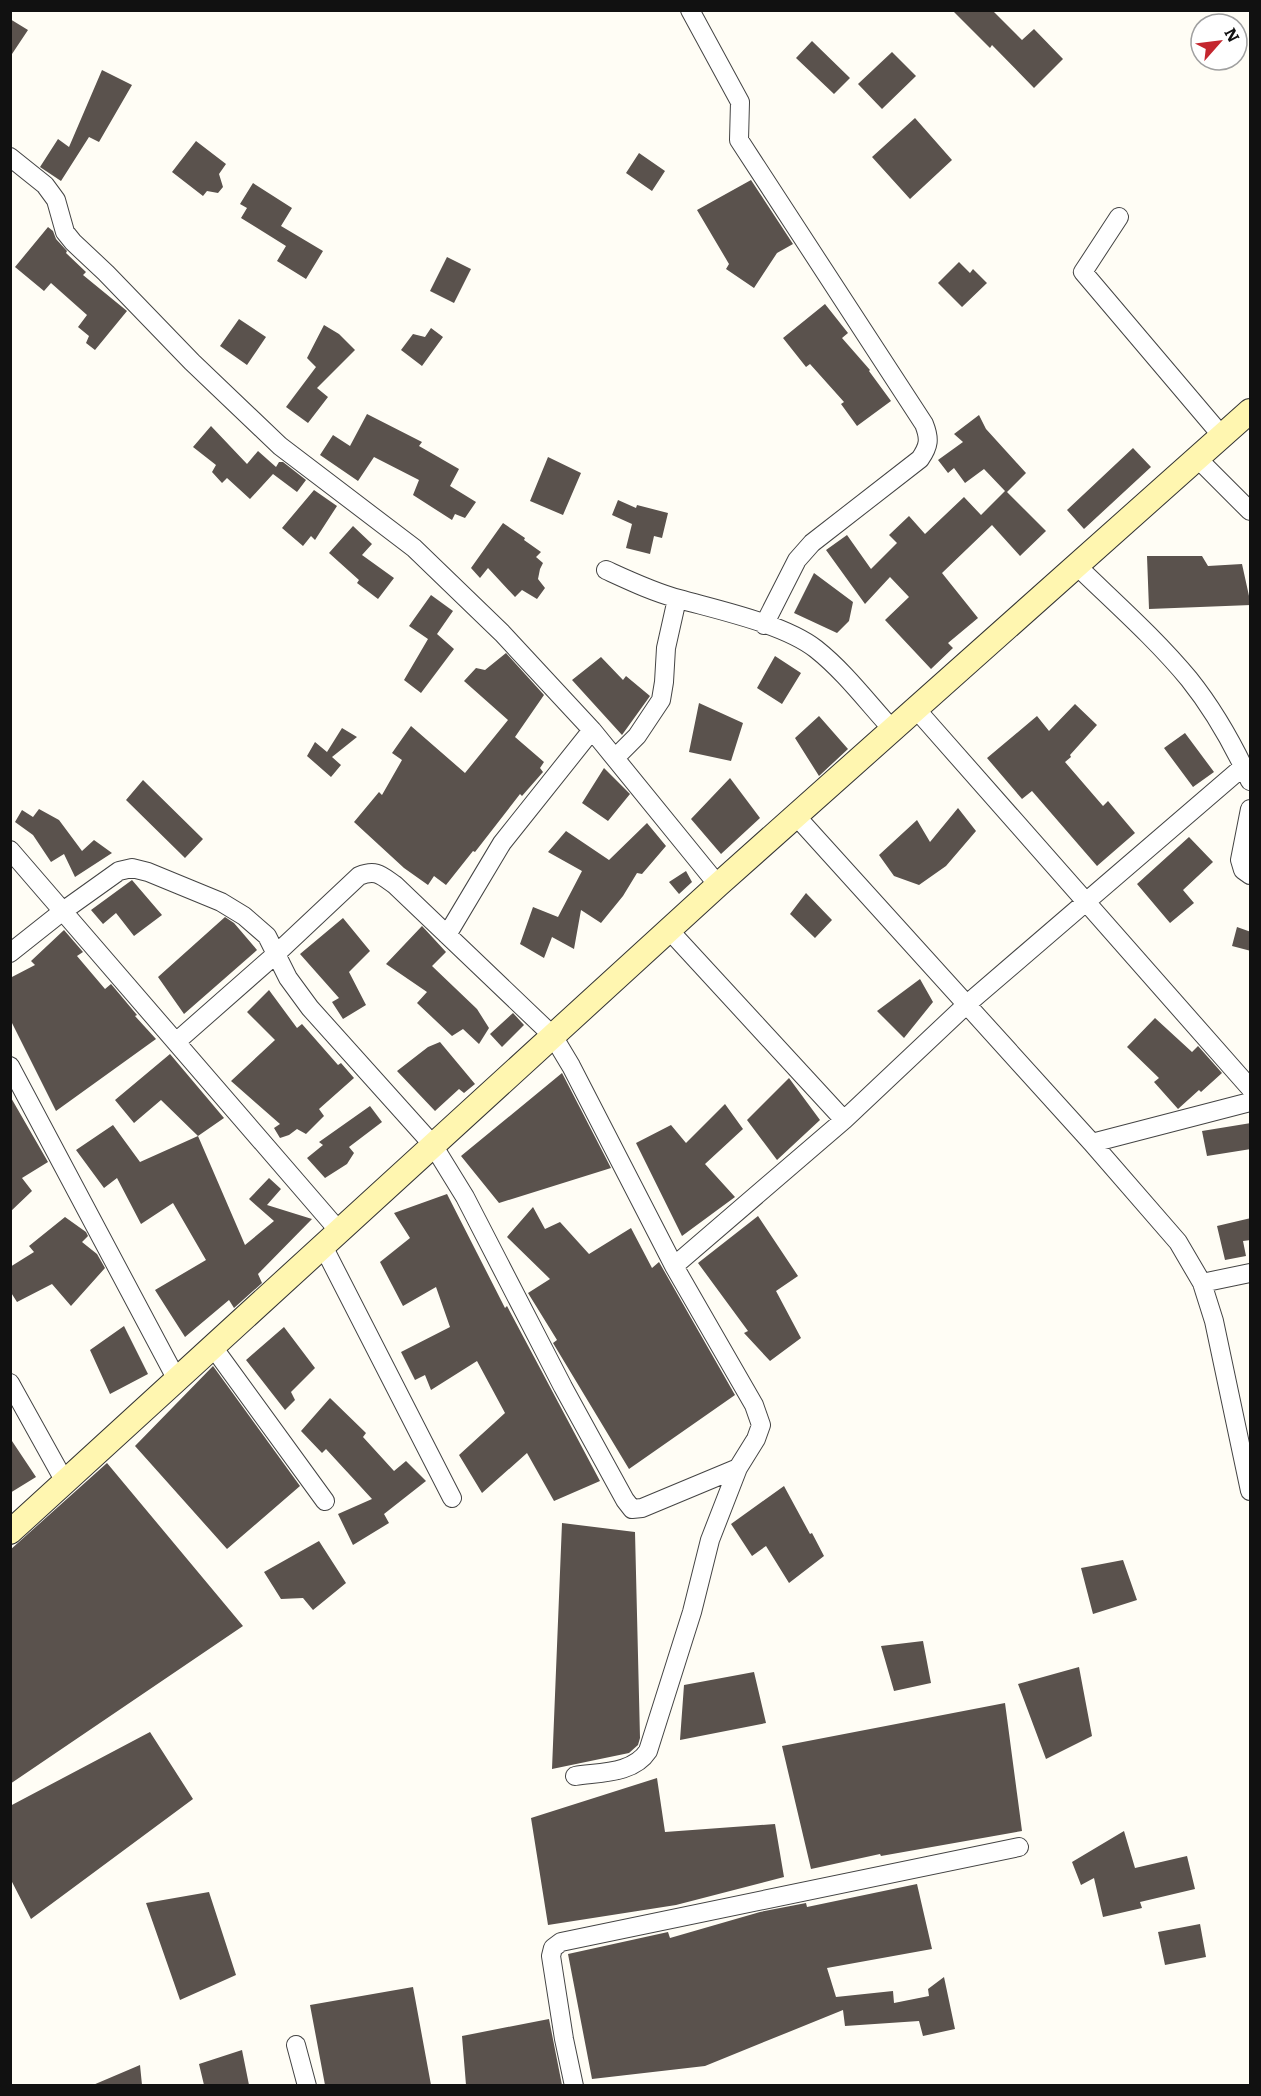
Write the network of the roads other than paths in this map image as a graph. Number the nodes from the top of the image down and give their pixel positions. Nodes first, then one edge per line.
1 (690, 10) edge
2 (10, 157) edge
3 (1119, 217) dead end
4 (1251, 411) edge
5 (1222, 436) junction
6 (1197, 458) junction
7 (1251, 511) edge
8 (1076, 566) junction
9 (606, 570) dead end
10 (677, 599) junction
11 (764, 625) junction
12 (916, 709) junction
13 (892, 729) junction
14 (592, 730) junction
15 (615, 758) junction
16 (1247, 773) edge
17 (1251, 809) edge
18 (796, 816) junction
19 (10, 850) edge
20 (1251, 875) edge
21 (718, 885) junction
22 (1087, 903) junction
23 (63, 911) junction
24 (669, 930) junction
25 (447, 935) junction
26 (10, 953) edge
27 (276, 954) junction
28 (966, 1005) junction
29 (553, 1036) junction
30 (176, 1042) junction
31 (10, 1066) edge
32 (1251, 1088) edge
33 (1251, 1102) edge
34 (844, 1120) junction
35 (1092, 1143) junction
36 (433, 1145) junction
37 (331, 1239) junction
38 (674, 1266) junction
39 (1251, 1273) edge
40 (1202, 1283) junction
41 (213, 1347) junction
42 (177, 1380) junction
43 (10, 1383) edge
44 (738, 1468) junction
45 (65, 1482) junction
46 (1251, 1491) edge
47 (452, 1498) dead end
48 (325, 1501) dead end
49 (10, 1532) edge
50 (575, 1776) dead end
51 (1020, 1847) dead end
52 (296, 2045) dead end
53 (308, 2085) edge
54 (574, 2085) edge

1 - 11 street
2 - 14 street
3 - 5 street
4 - 5 street
5 - 6 street
6 - 7 street
6 - 8 street
8 - 12 street
8 - 16 street
9 - 10 street
10 - 11 street
10 - 15 street
11 - 13 street
12 - 13 street
12 - 22 street
13 - 18 street
14 - 15 street
14 - 25 street
15 - 21 street
16 - 22 street
17 - 20 street
18 - 21 street
18 - 28 street
19 - 23 street
21 - 24 street
22 - 28 street
22 - 32 street
23 - 26 street
23 - 27 street
23 - 30 street
24 - 29 street
24 - 34 street
25 - 27 street
25 - 29 street
27 - 30 street
27 - 36 street
28 - 34 street
28 - 35 street
29 - 36 street
29 - 38 street
30 - 37 street
31 - 42 street
33 - 35 street
34 - 38 street
35 - 40 street
36 - 37 street
36 - 44 street
37 - 41 street
37 - 47 street
38 - 44 street
39 - 40 street
40 - 46 street
41 - 42 street
41 - 48 street
42 - 45 street
43 - 45 street
44 - 50 street
45 - 49 street
51 - 54 street
52 - 53 street

